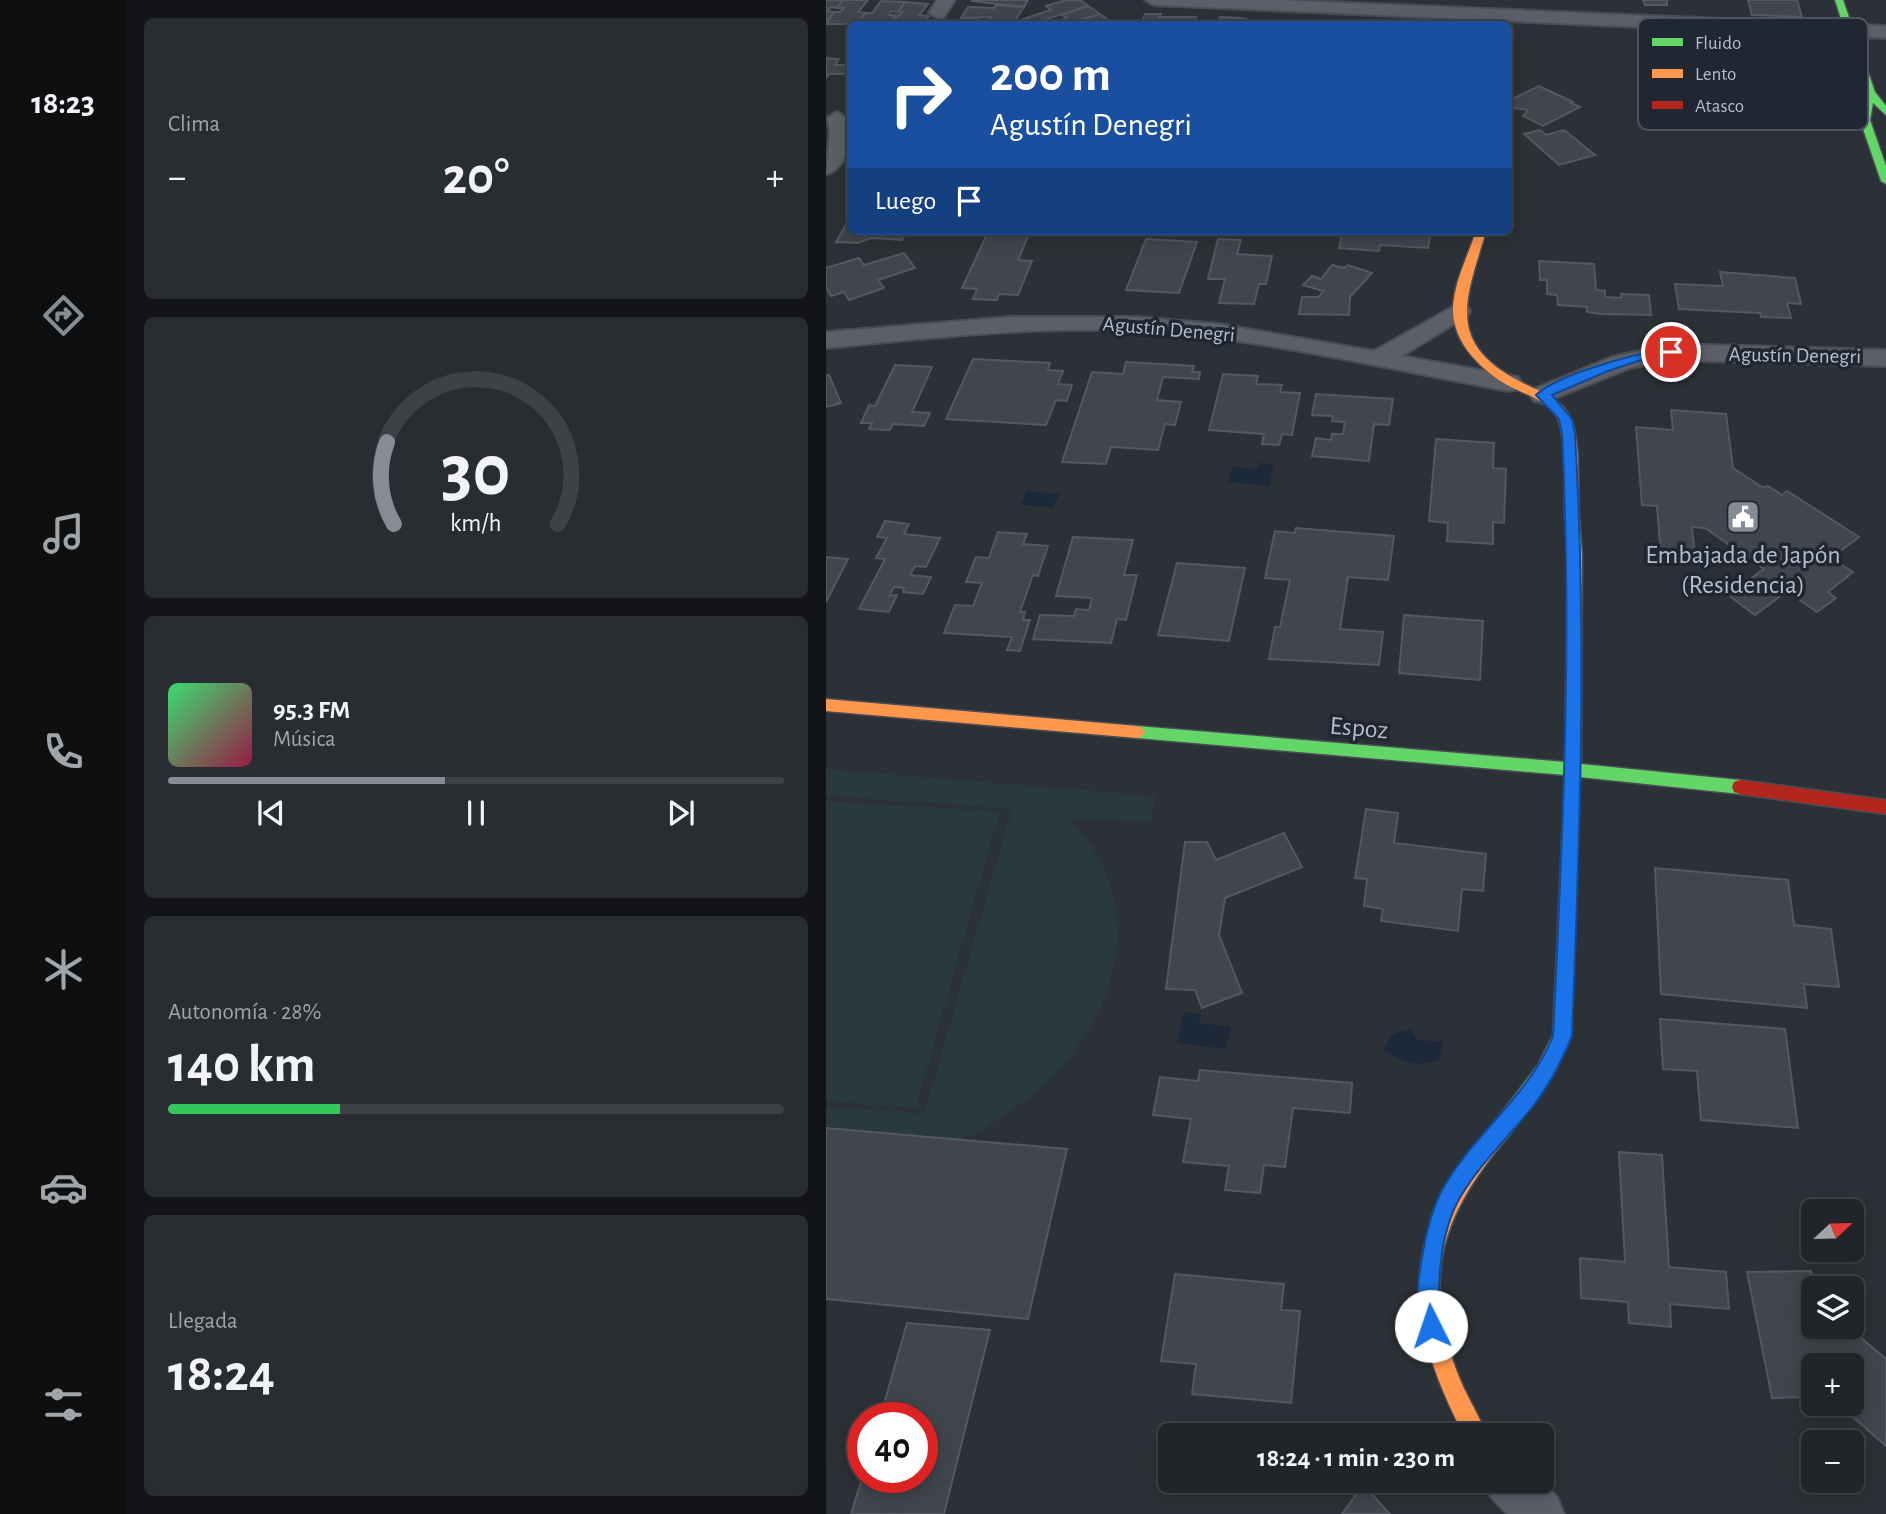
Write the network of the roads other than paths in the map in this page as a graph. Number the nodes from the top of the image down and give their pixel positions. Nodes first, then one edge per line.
1 (1154, 0) edge
2 (1839, 0) edge
3 (1573, 9) edge
4 (1681, 18) edge
5 (1845, 18) edge
6 (1868, 32) edge
7 (1886, 32) edge
8 (1868, 87) edge
9 (1870, 93) junction
10 (1868, 104) edge
11 (1886, 112) edge
12 (838, 117) edge
13 (1868, 129) edge
14 (826, 168) edge
15 (1886, 181) edge
16 (1480, 235) edge
17 (1458, 312) junction
18 (826, 340) edge
19 (1886, 358) edge
20 (1379, 359) junction
21 (1509, 383) junction
22 (1543, 395) junction
23 (826, 705) edge
24 (1570, 769) junction
25 (1776, 790) junction
26 (1886, 793) edge
27 (1886, 807) edge
28 (1470, 1423) edge
29 (1520, 1493) edge
30 (1540, 1514) edge

1 - 3 street
2 - 5 street
3 - 4 street
6 - 7 street
8 - 9 street
9 - 10 street
9 - 11 street
12 - 14 street
13 - 15 street
16 - 17 street
17 - 20 street
17 - 21 street
18 - 20 street, Agustín Denegri
19 - 22 street, Agustín Denegri
20 - 21 street, Agustín Denegri
21 - 22 street
22 - 24 street
23 - 24 street, Espoz
24 - 25 street, Espoz
24 - 28 street
25 - 26 street
25 - 27 street, Espoz
29 - 30 street

